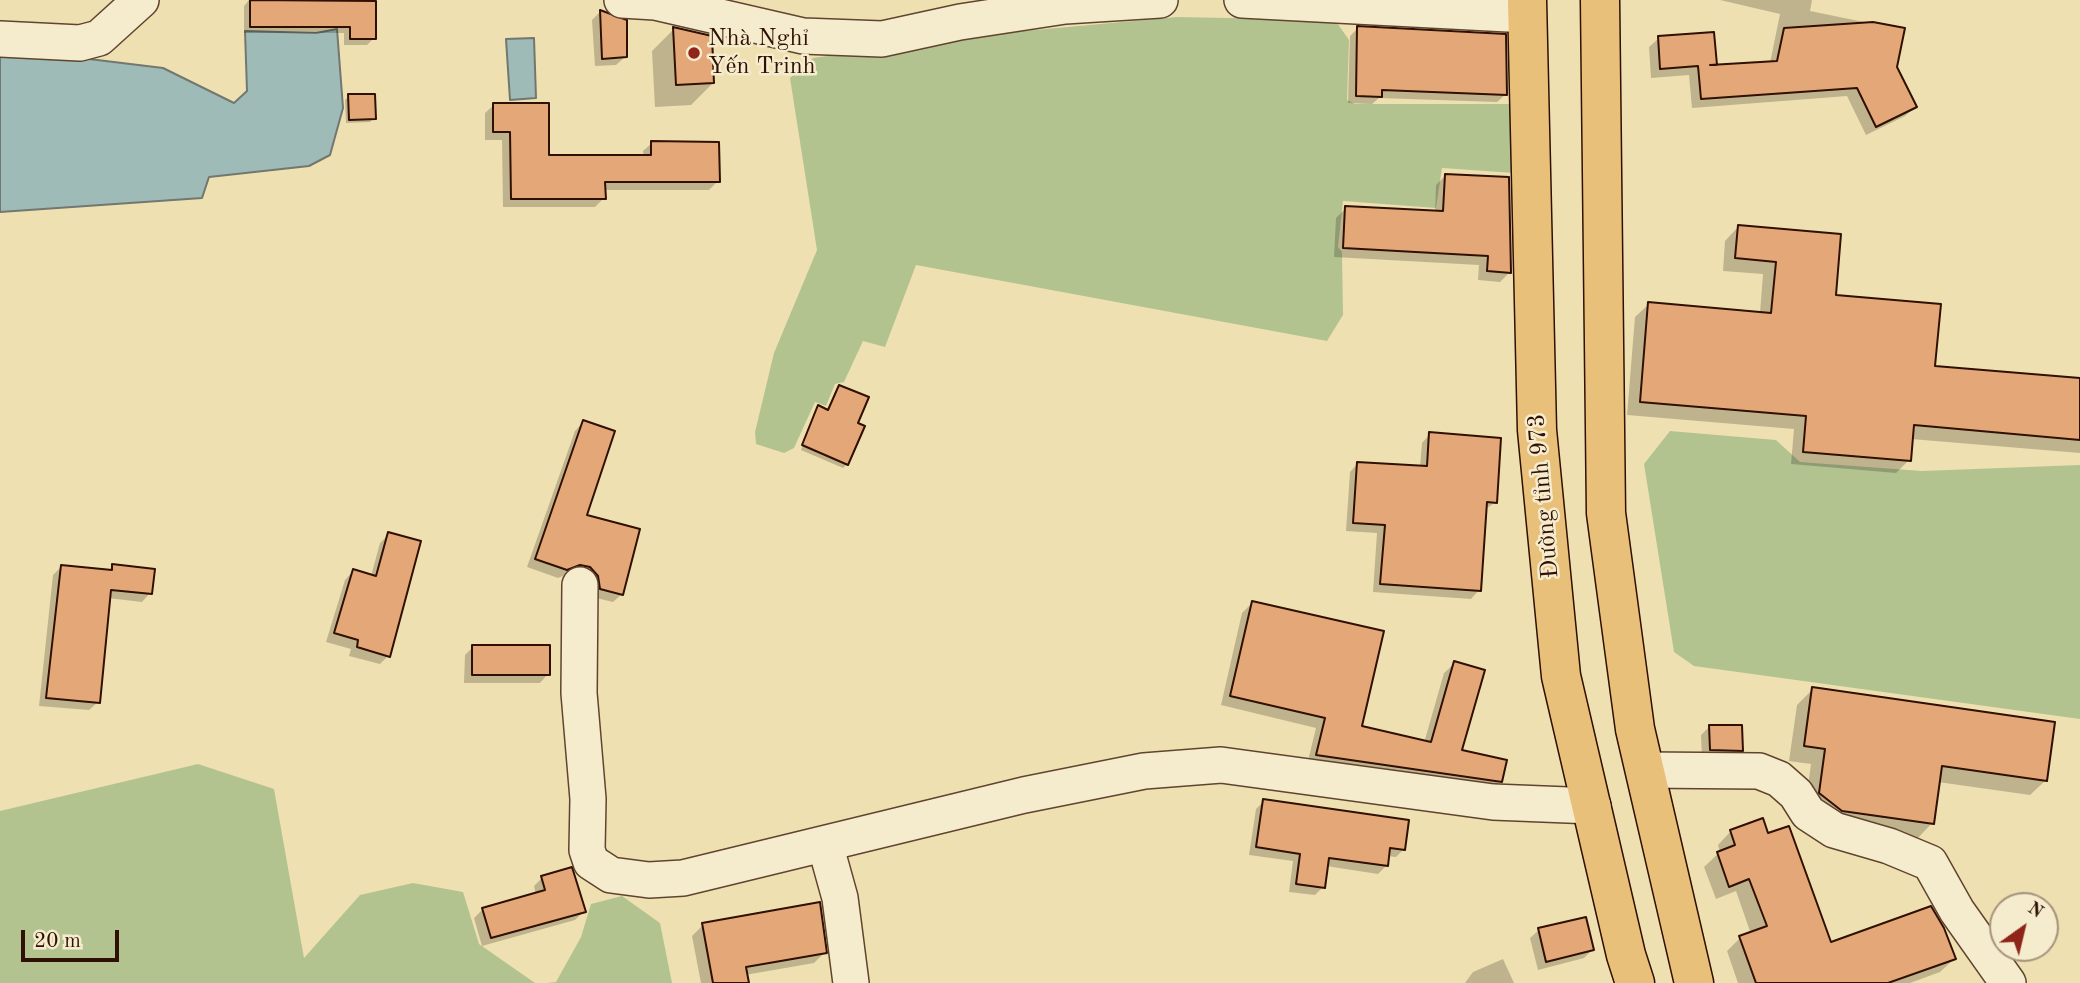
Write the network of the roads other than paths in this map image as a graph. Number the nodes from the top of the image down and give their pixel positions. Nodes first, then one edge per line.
1 (141, 0) edge
2 (622, 0) edge
3 (1160, 0) edge
4 (1242, 0) edge
5 (1600, 0) edge
6 (1527, 8) edge
7 (0, 39) edge
8 (580, 585) dead end
9 (1644, 770) junction
10 (1592, 806) junction
11 (825, 844) junction
12 (851, 983) edge
13 (1635, 983) edge
14 (1694, 983) edge
15 (2008, 983) edge

1 - 7 street
2 - 3 street
4 - 6 street
5 - 9 main road
6 - 10 main road, Đường tỉnh 973
8 - 11 street
9 - 14 main road
9 - 15 street
10 - 11 street
10 - 13 main road, Đường tỉnh 973
11 - 12 street

